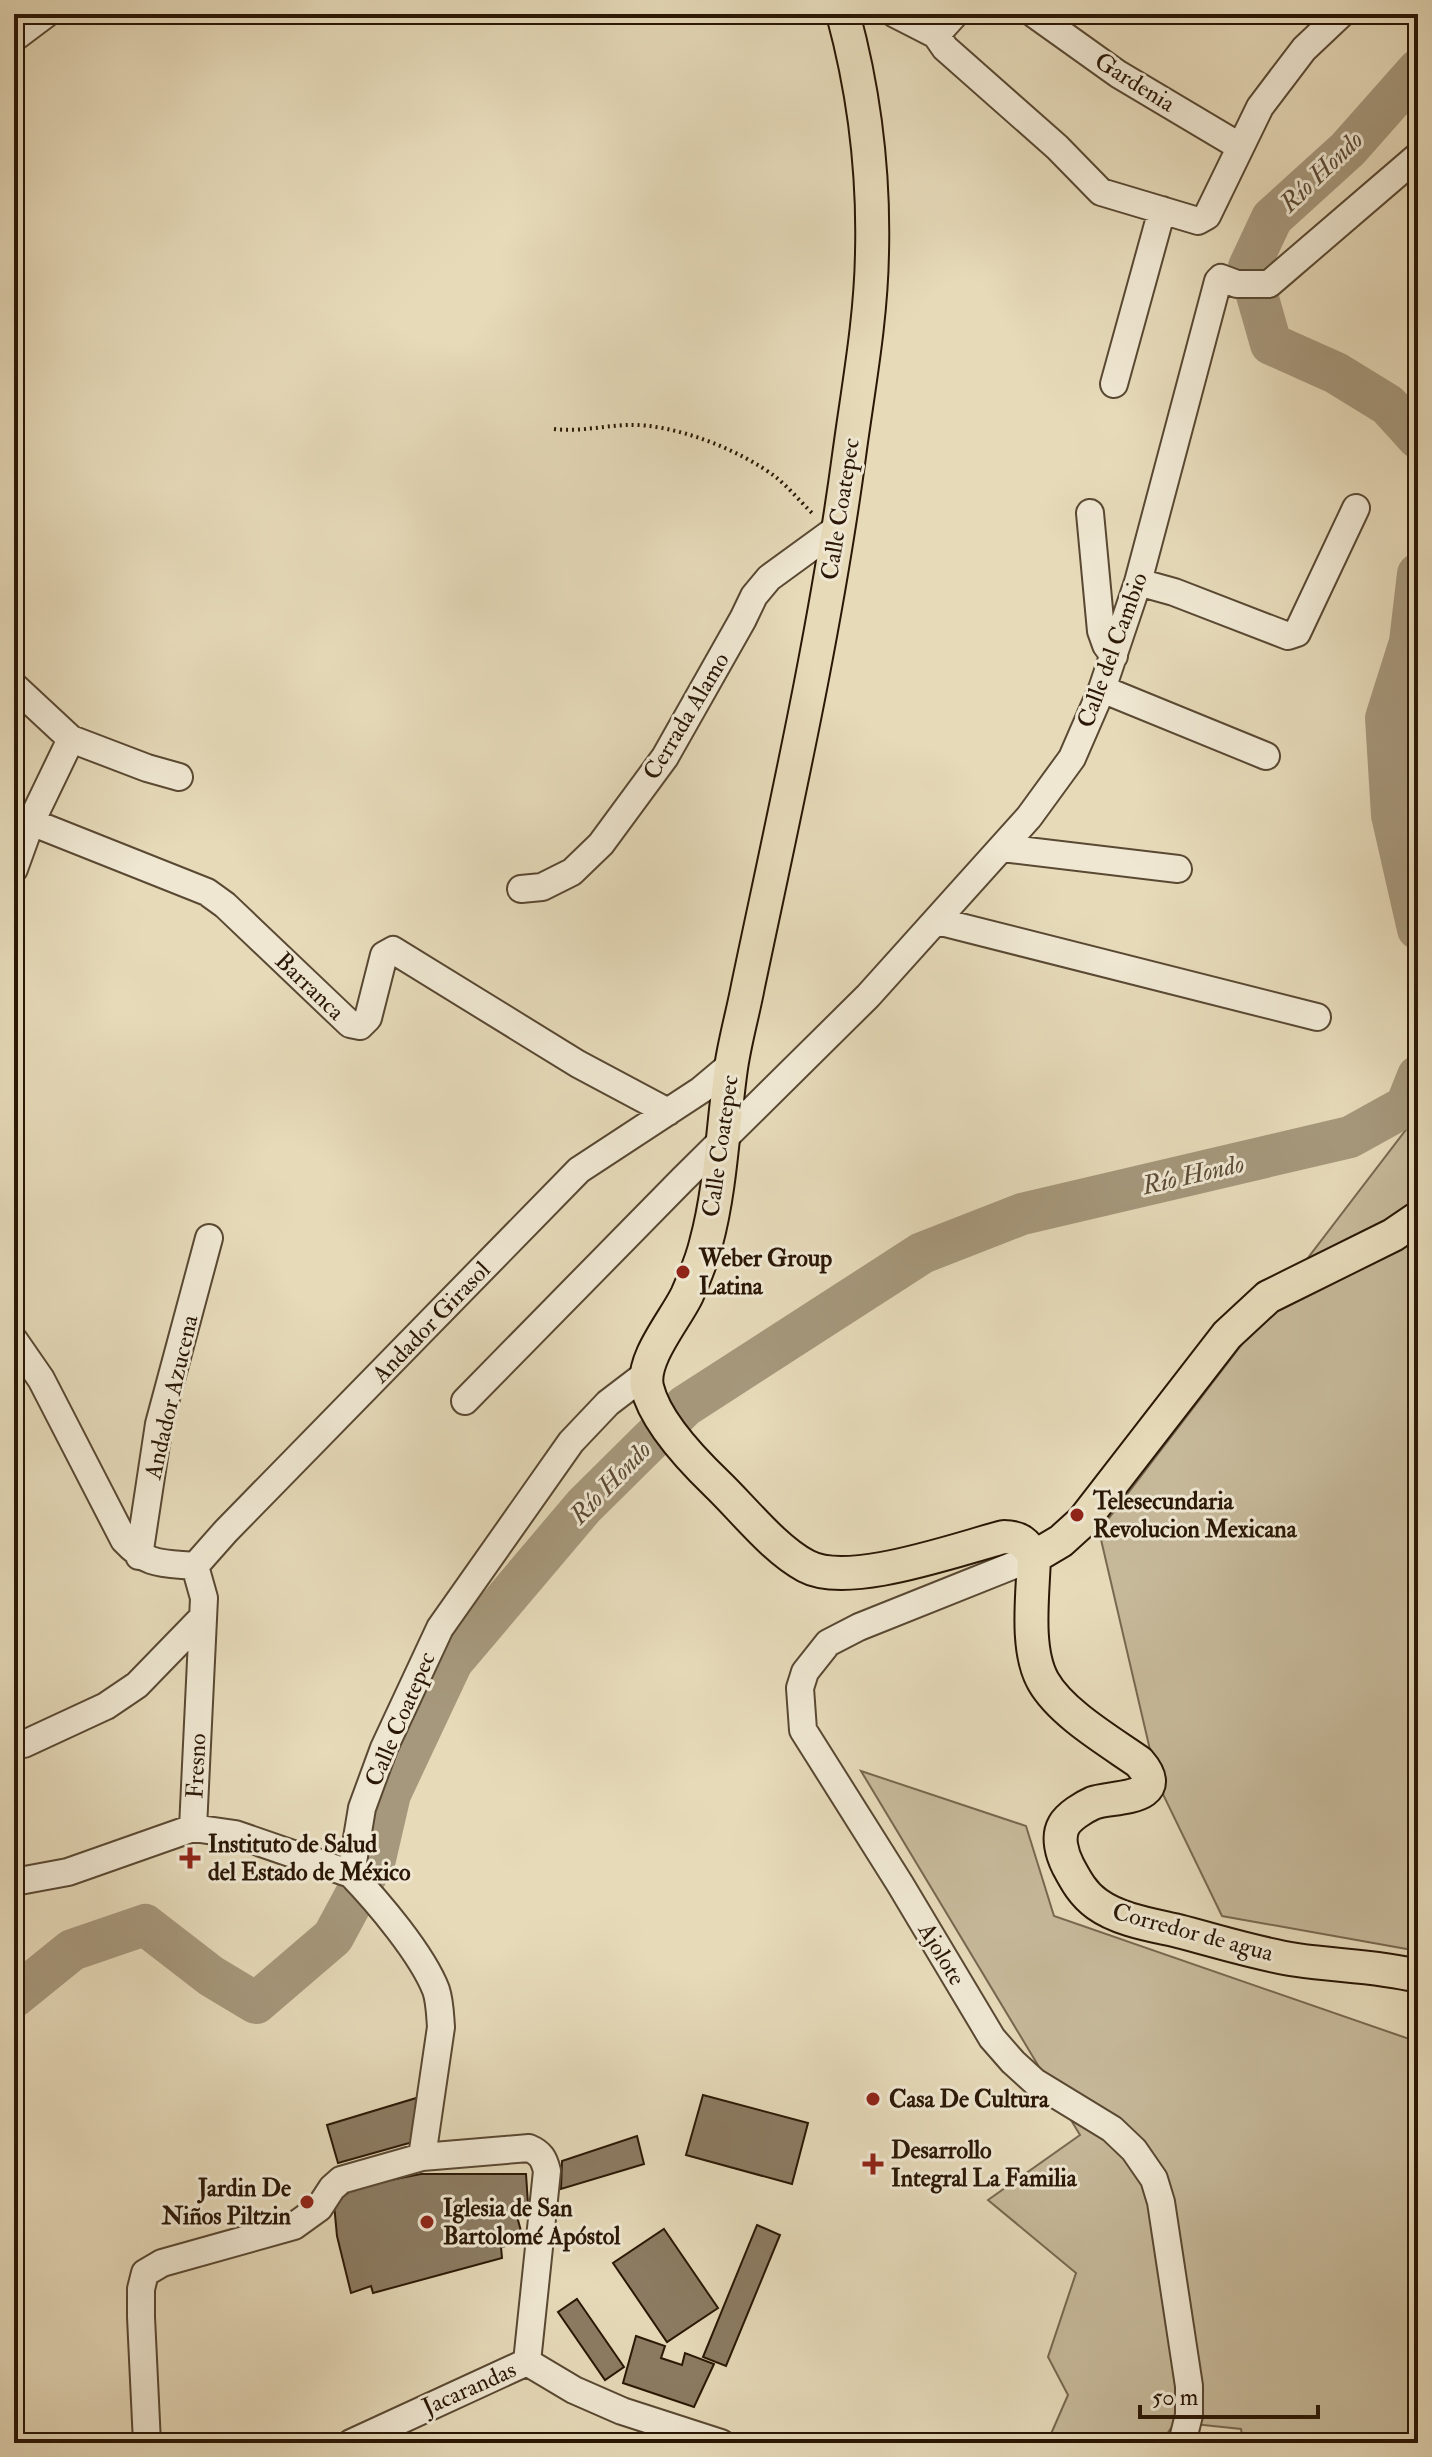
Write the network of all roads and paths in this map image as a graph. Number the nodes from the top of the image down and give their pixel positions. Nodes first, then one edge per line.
1 (46, 14) edge
2 (843, 14) edge
3 (895, 14) edge
4 (955, 14) edge
5 (1034, 14) edge
6 (1341, 14) edge
7 (936, 35) junction
8 (14, 38) edge
9 (1239, 146) junction
10 (1418, 156) edge
11 (1162, 210) junction
12 (1114, 384) dead end
13 (554, 429) dead end
14 (1356, 508) dead end
15 (1090, 513) dead end
16 (835, 529) junction
17 (1138, 582) junction
18 (1114, 656) junction
19 (14, 686) edge
20 (1102, 689) junction
21 (71, 739) junction
22 (1266, 756) dead end
23 (179, 777) dead end
24 (31, 822) junction
25 (1002, 848) junction
26 (14, 869) edge
27 (1178, 869) dead end
28 (521, 889) dead end
29 (937, 921) junction
30 (1317, 1017) dead end
31 (732, 1064) junction
32 (668, 1112) junction
33 (723, 1141) junction
34 (1418, 1218) edge
35 (209, 1238) dead end
36 (14, 1340) edge
37 (649, 1388) junction
38 (465, 1401) dead end
39 (139, 1556) junction
40 (1034, 1557) junction
41 (195, 1566) junction
42 (203, 1617) junction
43 (24, 1744) dead end
44 (193, 1828) junction
45 (356, 1878) junction
46 (14, 1882) edge
47 (1418, 1976) edge
48 (422, 2157) junction
49 (527, 2362) junction
50 (694, 2439) edge
51 (147, 2443) edge
52 (351, 2443) edge
53 (721, 2443) edge
54 (1182, 2443) edge

1 - 8 street
2 - 16 main road, Calle Coatepec
3 - 7 street
4 - 7 street
5 - 9 street, Gardenia
6 - 9 street
7 - 11 street
9 - 11 street
10 - 17 street, Calle del Cambio
11 - 12 street
13 - 16 path
14 - 17 street
15 - 18 street
16 - 28 street, Cerrada Alamo
16 - 31 main road, Calle Coatepec
17 - 18 street, Calle del Cambio
18 - 20 street, Calle del Cambio
19 - 21 street
20 - 22 street
20 - 25 street, Calle del Cambio
21 - 23 street
21 - 24 street
24 - 26 street
24 - 32 street, Barranca
25 - 27 street
25 - 29 street, Calle del Cambio
29 - 30 street
29 - 33 street, Calle del Cambio
31 - 32 street, Andador Girasol
31 - 33 main road, Calle Coatepec
32 - 41 street, Andador Girasol
33 - 37 main road, Calle Coatepec
33 - 38 street, Calle del Cambio
34 - 40 main road
35 - 39 street, Andador Azucena
36 - 39 street
37 - 40 main road
37 - 45 street, Calle Coatepec
39 - 41 street
40 - 47 main road, Corredor de agua
40 - 54 street, Ajolote
41 - 42 street, Fresno
42 - 43 street
42 - 44 street, Fresno
44 - 45 street
44 - 46 street, Fresno
45 - 48 street
48 - 49 street
48 - 51 street
49 - 50 street, Jacarandas
49 - 52 street, Jacarandas
50 - 53 street, Jacarandas

